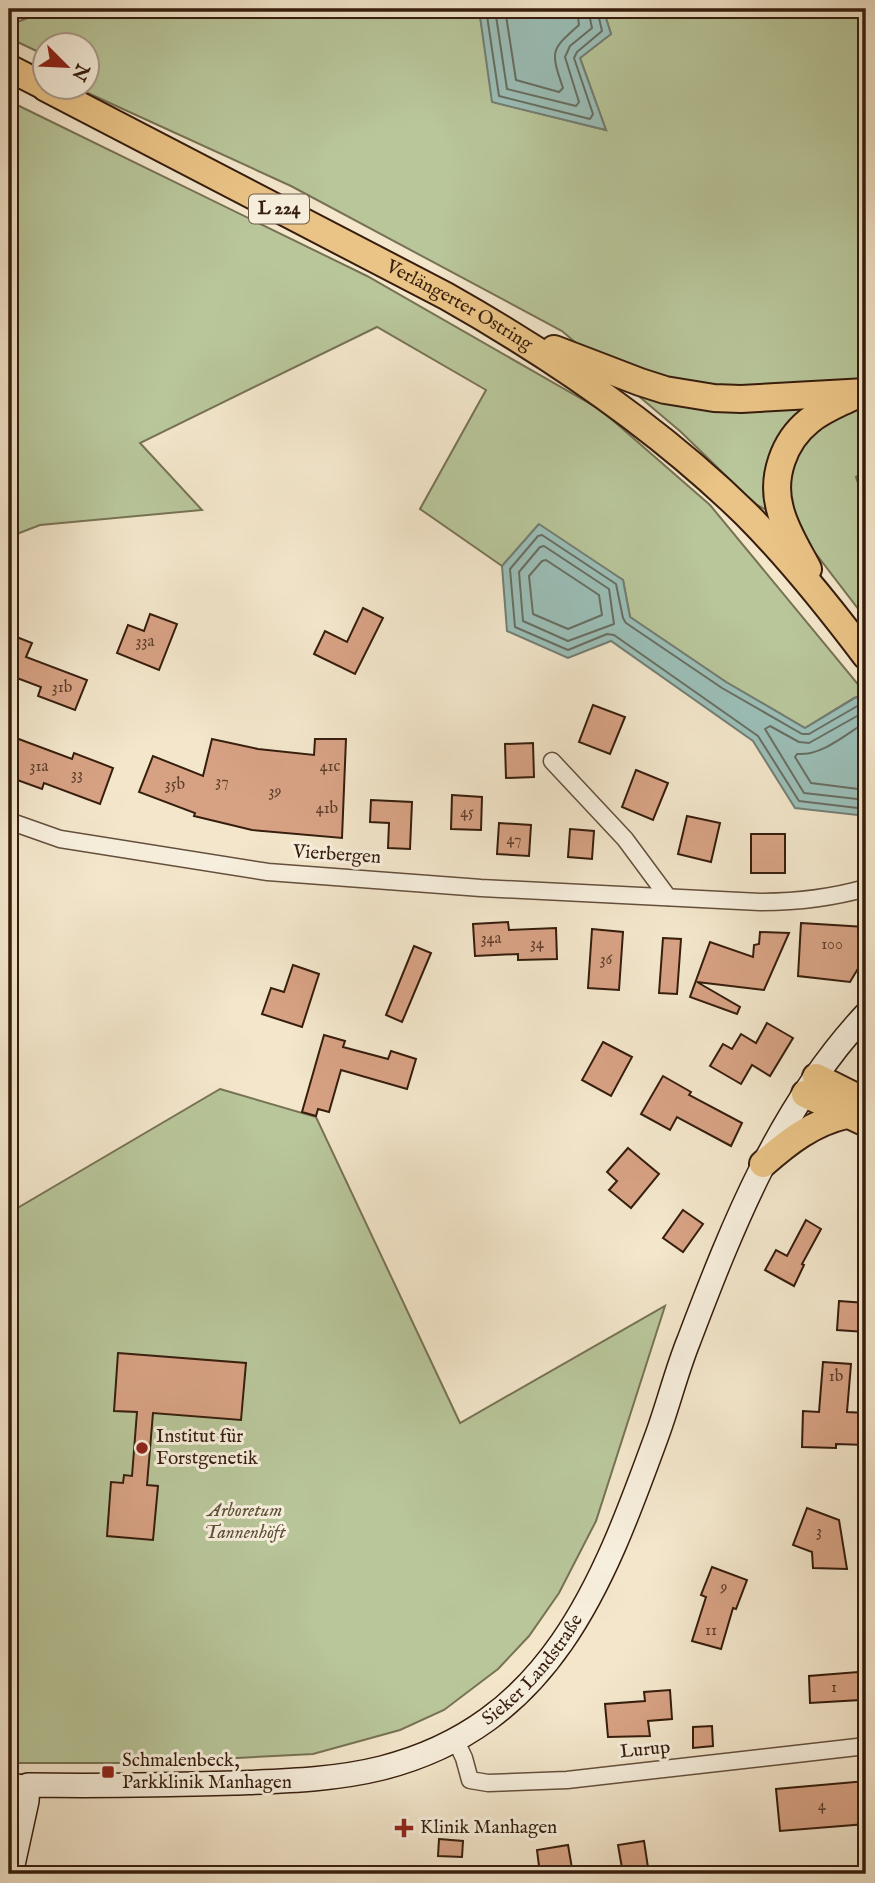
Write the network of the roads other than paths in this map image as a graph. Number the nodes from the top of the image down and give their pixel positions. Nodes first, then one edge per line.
1 (9, 69) edge
2 (32, 80) edge
3 (75, 102) edge
4 (510, 332) junction
5 (862, 393) edge
6 (822, 598) junction
7 (866, 656) edge
8 (552, 761) dead end
9 (9, 821) edge
10 (866, 888) edge
11 (842, 895) junction
12 (668, 897) junction
13 (866, 898) edge
14 (866, 1014) edge
15 (810, 1085) junction
16 (859, 1113) edge
17 (763, 1164) junction
18 (456, 1741) junction
19 (866, 1746) edge
20 (19, 1784) edge
21 (11, 1874) edge

1 - 2 main road, Verlängerter Ostring / L 224
3 - 4 main road, Verlängerter Ostring / L 224
4 - 5 main road
4 - 6 main road, Verlängerter Ostring / L 224
5 - 6 main road
6 - 7 main road, L 224
8 - 12 street
9 - 12 street, Vierbergen
10 - 11 street, Vierbergen
11 - 12 street, Vierbergen
11 - 13 street, Vierbergen
14 - 15 main road, Sieker Landstraße
15 - 16 main road
15 - 17 main road, Sieker Landstraße
16 - 17 main road
17 - 18 main road, Sieker Landstraße
18 - 19 street, Lurup
18 - 20 main road, Sieker Landstraße
20 - 21 main road

